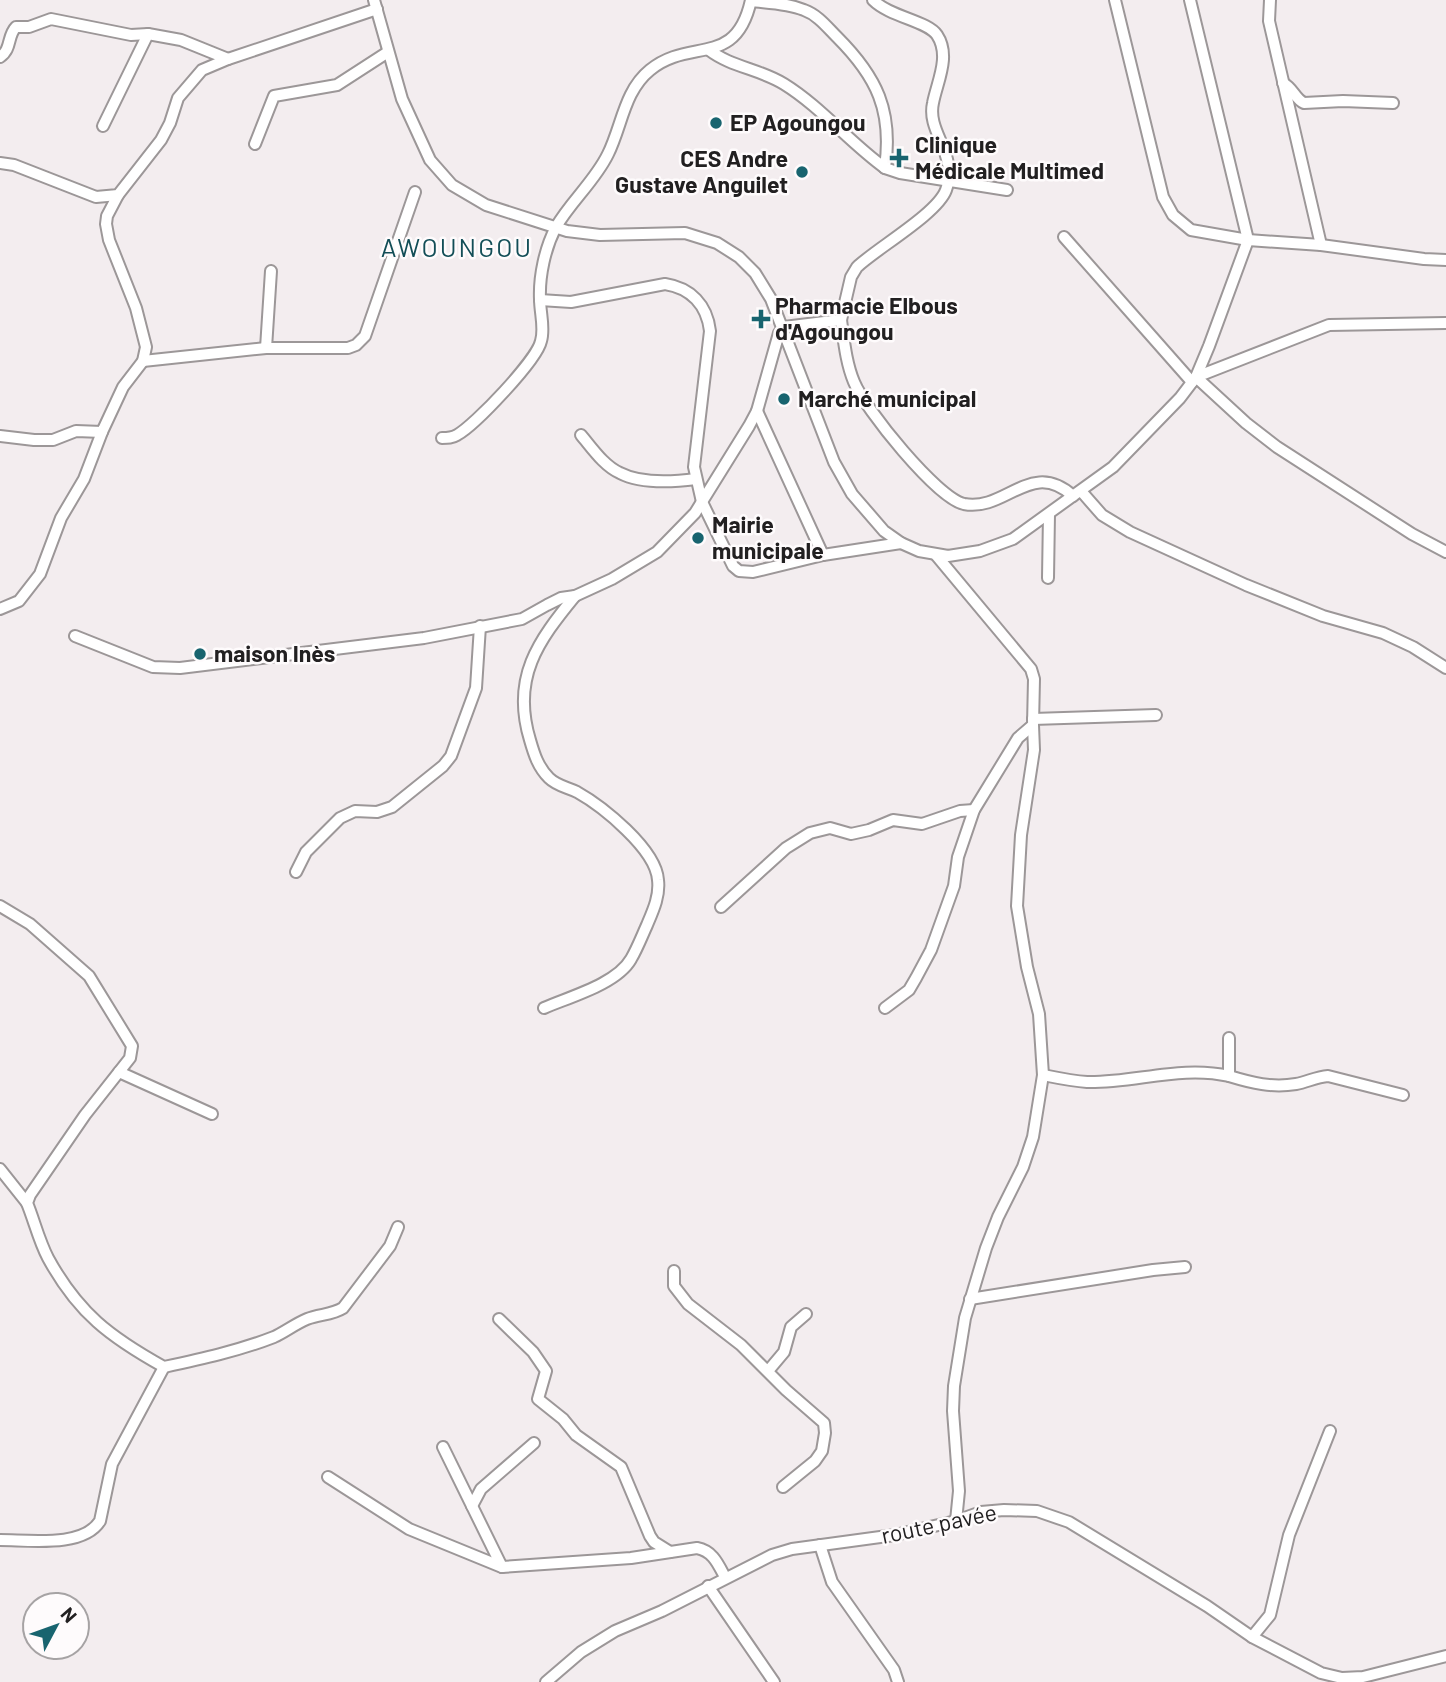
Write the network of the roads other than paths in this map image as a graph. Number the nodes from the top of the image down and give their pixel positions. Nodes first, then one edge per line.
1 (873, 0) edge
2 (1115, 0) edge
3 (1190, 0) edge
4 (1270, 0) edge
5 (751, 1) edge
6 (376, 5) edge
7 (148, 34) junction
8 (709, 50) junction
9 (388, 52) junction
10 (0, 57) edge
11 (228, 59) junction
12 (1283, 83) junction
13 (1393, 103) dead end
14 (103, 126) dead end
15 (255, 144) dead end
16 (0, 163) edge
17 (885, 168) junction
18 (948, 181) junction
19 (1007, 190) dead end
20 (415, 192) dead end
21 (118, 195) junction
22 (556, 228) junction
23 (1064, 237) dead end
24 (1248, 240) junction
25 (1321, 245) junction
26 (1446, 260) edge
27 (271, 271) dead end
28 (540, 300) junction
29 (841, 320) junction
30 (1446, 323) edge
31 (784, 327) junction
32 (267, 348) junction
33 (143, 361) junction
34 (1194, 379) junction
35 (757, 411) junction
36 (102, 432) junction
37 (581, 435) dead end
38 (0, 436) edge
39 (442, 438) dead end
40 (696, 479) junction
41 (1077, 494) junction
42 (702, 502) junction
43 (1049, 514) junction
44 (901, 544) junction
45 (1446, 552) edge
46 (823, 555) junction
47 (936, 555) junction
48 (1048, 578) dead end
49 (575, 596) junction
50 (0, 610) edge
51 (480, 626) junction
52 (75, 636) dead end
53 (1446, 668) edge
54 (1156, 715) dead end
55 (1033, 722) junction
56 (974, 810) junction
57 (296, 872) dead end
58 (0, 906) edge
59 (721, 906) dead end
60 (544, 1007) dead end
61 (885, 1008) dead end
62 (1229, 1038) dead end
63 (119, 1072) junction
64 (1044, 1075) junction
65 (1229, 1076) junction
66 (1402, 1095) dead end
67 (212, 1114) dead end
68 (0, 1169) edge
69 (27, 1203) junction
70 (398, 1227) dead end
71 (1185, 1267) dead end
72 (674, 1271) dead end
73 (970, 1299) junction
74 (806, 1314) dead end
75 (499, 1319) dead end
76 (164, 1367) junction
77 (768, 1371) junction
78 (1330, 1431) dead end
79 (534, 1443) dead end
80 (443, 1447) dead end
81 (328, 1477) dead end
82 (783, 1487) dead end
83 (472, 1506) junction
84 (956, 1521) junction
85 (0, 1540) edge
86 (820, 1545) junction
87 (670, 1552) junction
88 (502, 1567) junction
89 (725, 1577) junction
90 (708, 1586) junction
91 (1252, 1637) junction
92 (1446, 1656) edge
93 (1363, 1680) edge
94 (546, 1682) edge
95 (774, 1682) edge
96 (898, 1682) edge

1 - 18 street
2 - 24 street
3 - 24 street
4 - 12 street
5 - 8 street
5 - 17 street
6 - 9 street
6 - 11 street
7 - 10 street
7 - 11 street
7 - 14 street
8 - 17 street
8 - 22 street
9 - 15 street
9 - 22 street
11 - 21 street
12 - 13 street
12 - 25 street
16 - 21 street
17 - 18 street
18 - 19 street
18 - 29 street
20 - 32 street
21 - 33 street
22 - 28 street
22 - 31 street
23 - 34 street
24 - 25 street
24 - 34 street
25 - 26 street
27 - 32 street
28 - 39 street
28 - 40 street
29 - 31 street
29 - 41 street
30 - 34 street
31 - 35 street
31 - 44 street
32 - 33 street
33 - 36 street
34 - 41 street
34 - 45 street
35 - 42 street
35 - 46 street
36 - 38 street
36 - 50 street
37 - 40 street
40 - 42 street
41 - 43 street
41 - 53 street
42 - 46 street
42 - 49 street
43 - 47 street
43 - 48 street
44 - 46 street
44 - 47 street
47 - 55 street
49 - 51 street
49 - 60 street
51 - 52 street
51 - 57 street
54 - 55 street
55 - 56 street
55 - 64 street
56 - 59 street
56 - 61 street
58 - 63 street
62 - 65 street
63 - 67 street
63 - 69 street
64 - 65 street
64 - 73 street
65 - 66 street
68 - 69 street
69 - 76 street
70 - 76 street
71 - 73 street
72 - 77 street
73 - 84 street
74 - 77 street
75 - 87 street
76 - 85 street
77 - 82 street
78 - 91 street
79 - 83 street
80 - 83 street
81 - 88 street
83 - 88 street
84 - 86 street, route pavée
84 - 91 street, route pavée
86 - 89 street, route pavée
86 - 96 street
87 - 88 street
87 - 89 street
89 - 90 street, route pavée
90 - 94 street, route pavée
90 - 95 street
91 - 93 street, route pavée
92 - 93 street, route pavée

